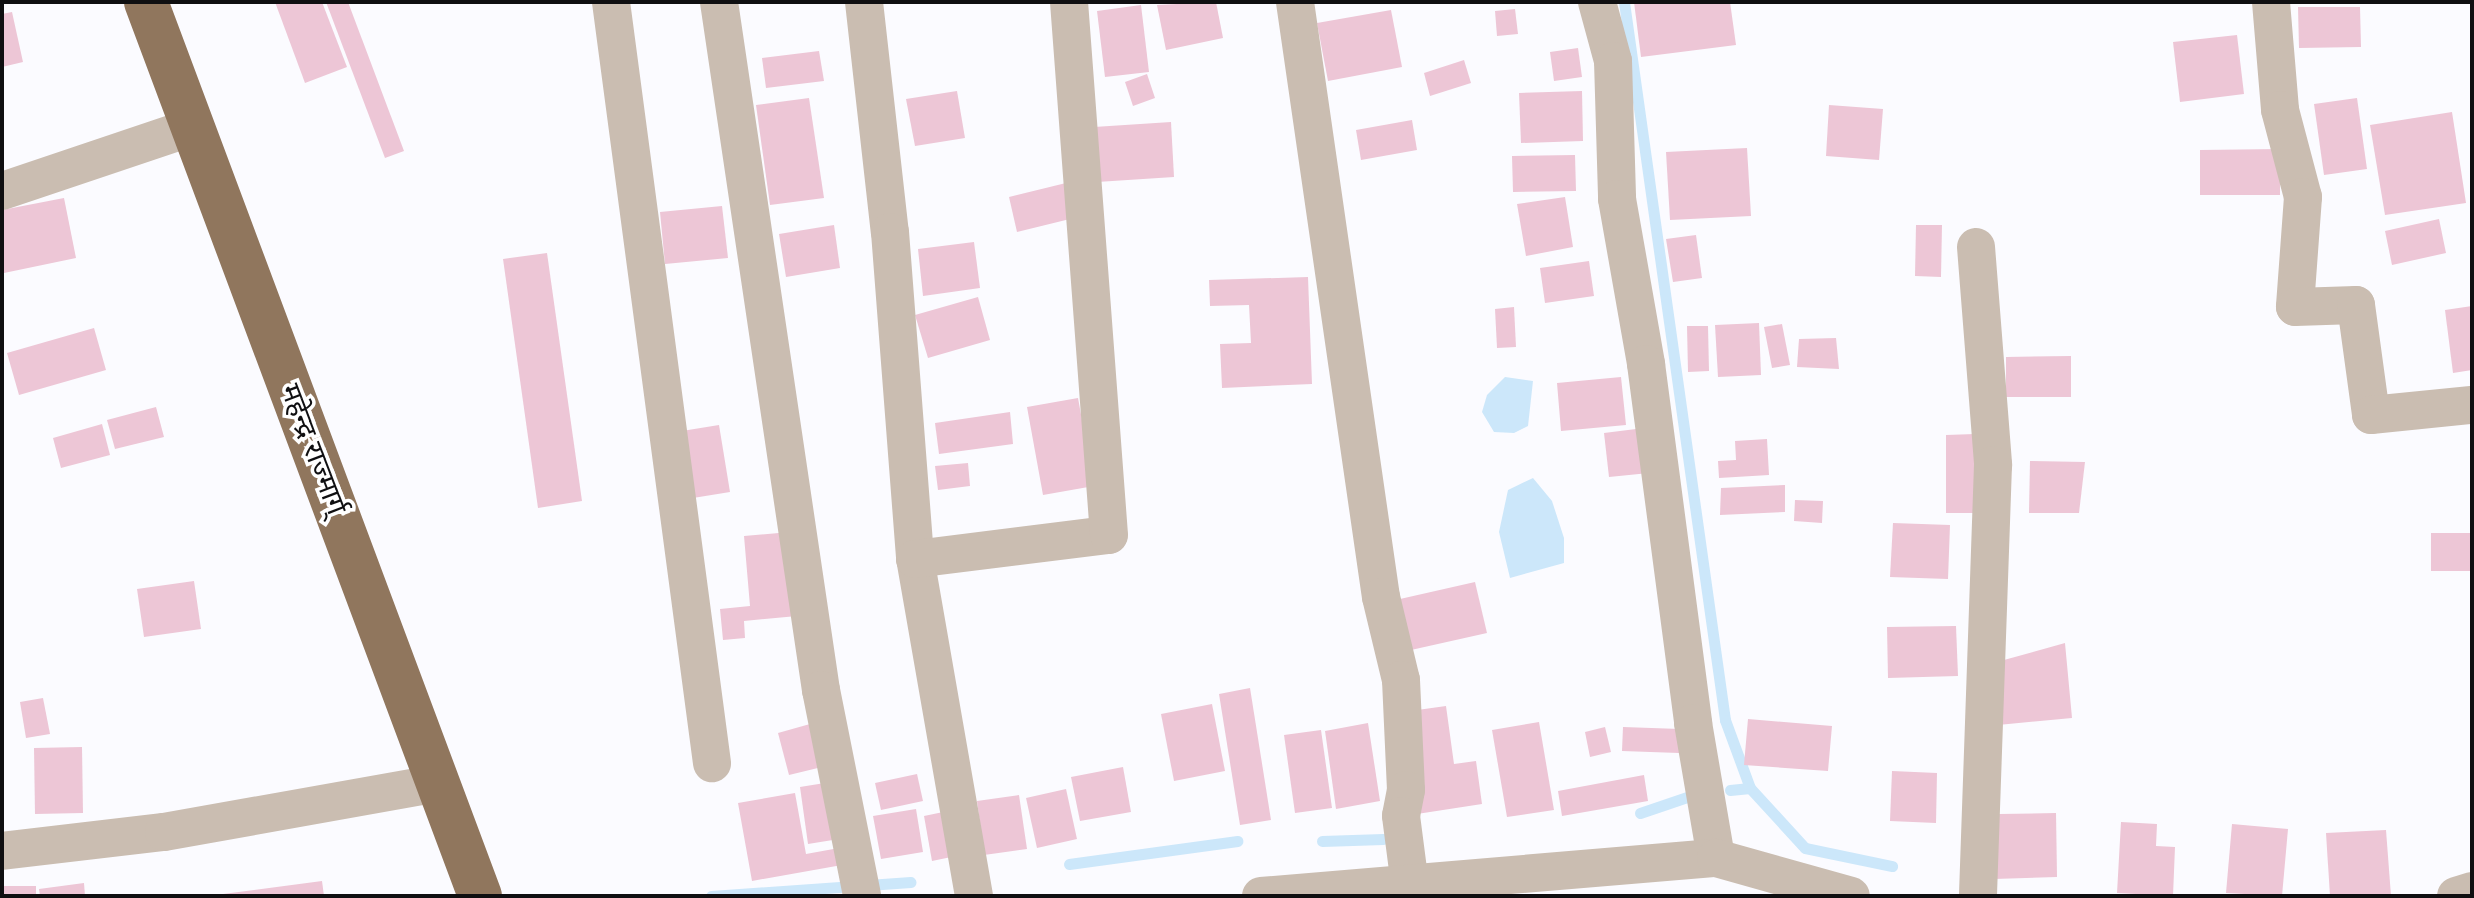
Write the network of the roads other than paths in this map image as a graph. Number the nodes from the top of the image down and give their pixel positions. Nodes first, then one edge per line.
1 (146, 2) edge
2 (611, 2) edge
3 (719, 2) edge
4 (864, 2) edge
5 (1069, 2) edge
6 (1295, 2) edge
7 (1597, 2) edge
8 (2271, 2) edge
9 (192, 127) junction
10 (2, 191) edge
11 (1976, 247) dead end
12 (2472, 405) edge
13 (915, 559) junction
14 (712, 763) dead end
15 (440, 783) junction
16 (2, 851) edge
17 (1716, 858) junction
18 (1410, 885) junction
19 (2472, 891) edge
20 (480, 896) edge
21 (862, 896) edge
22 (974, 896) edge
23 (1261, 896) edge
24 (1851, 896) edge
25 (1978, 896) edge
26 (2456, 896) edge

1 - 9 highway, महेन्द्र राज्मार्ग्
2 - 14 street
3 - 21 street
4 - 13 street
5 - 13 street
6 - 18 street
7 - 17 street
8 - 12 street
9 - 10 street
9 - 15 highway, महेन्द्र राज्मार्ग्
11 - 25 street
13 - 22 street
15 - 16 street
15 - 20 highway, महेन्द्र राज्मार्ग्
17 - 18 street
17 - 24 street
18 - 23 street
19 - 26 street

